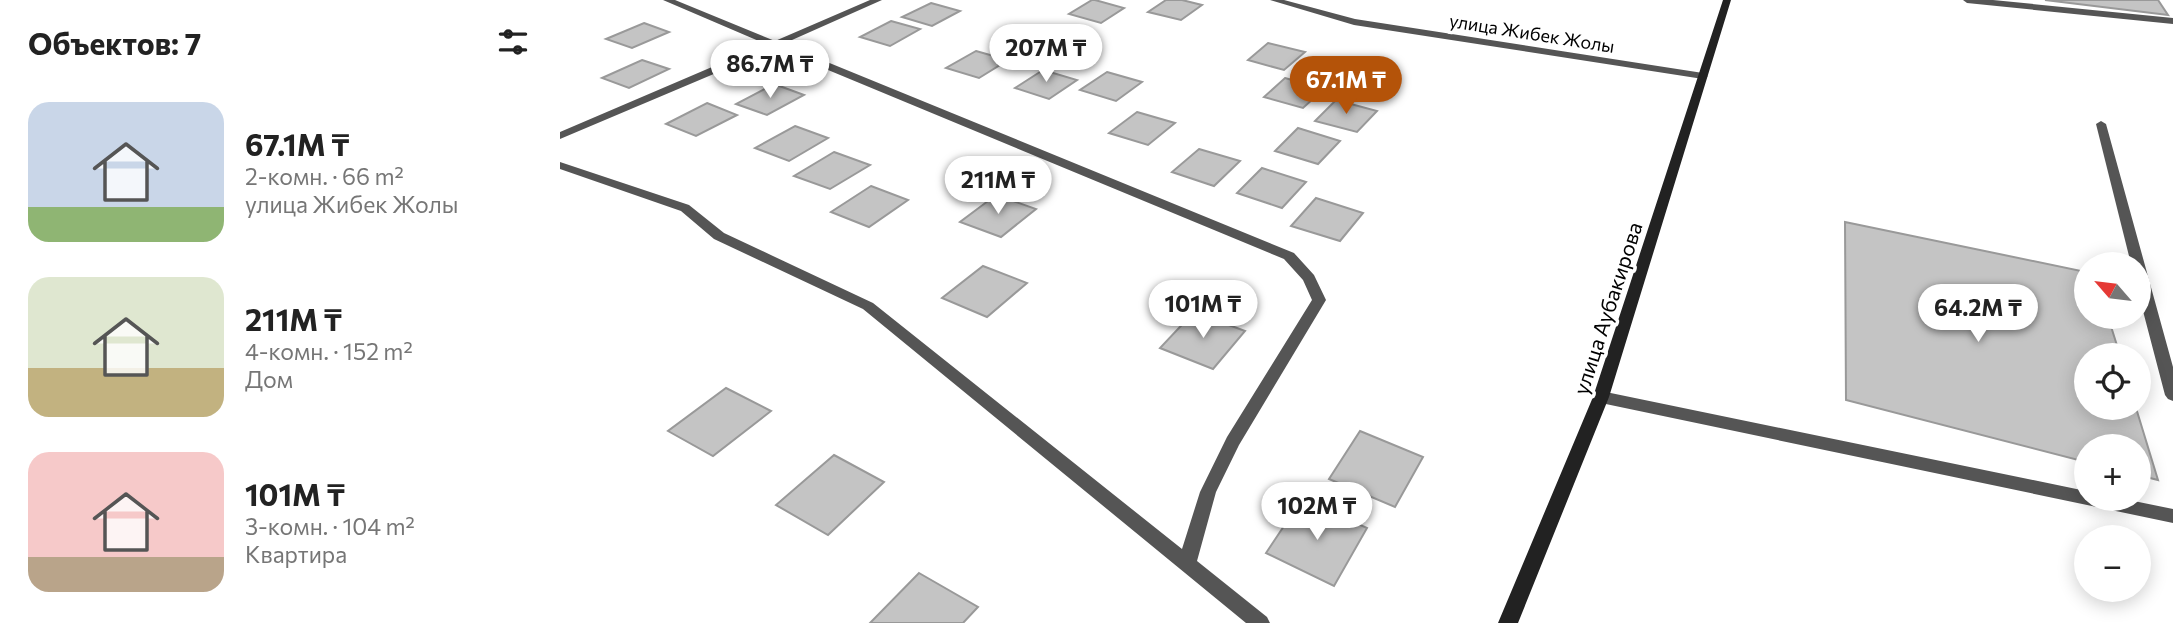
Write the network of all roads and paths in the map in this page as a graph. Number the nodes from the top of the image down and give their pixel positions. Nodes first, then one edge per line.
1 (667, 0) edge
2 (878, 0) edge
3 (1274, 0) edge
4 (1727, 0) edge
5 (1967, 0) edge
6 (2173, 21) edge
7 (775, 44) junction
8 (1703, 76) junction
9 (2101, 124) dead end
10 (560, 136) edge
11 (560, 165) edge
12 (2135, 252) edge
13 (2151, 313) edge
14 (2173, 395) edge
15 (1601, 397) junction
16 (2074, 495) edge
17 (2149, 511) edge
18 (2173, 516) edge
19 (1187, 564) junction
20 (1260, 623) edge
21 (1508, 623) edge

1 - 7 street
2 - 7 street
3 - 8 street, улица Жибек Жолы
4 - 8 main road, улица Аубакирова
5 - 6 street
7 - 10 street
7 - 19 street
8 - 15 main road, улица Аубакирова
9 - 12 street
11 - 19 street
13 - 14 street
15 - 16 street
15 - 21 main road, улица Аубакирова
17 - 18 street
19 - 20 street

